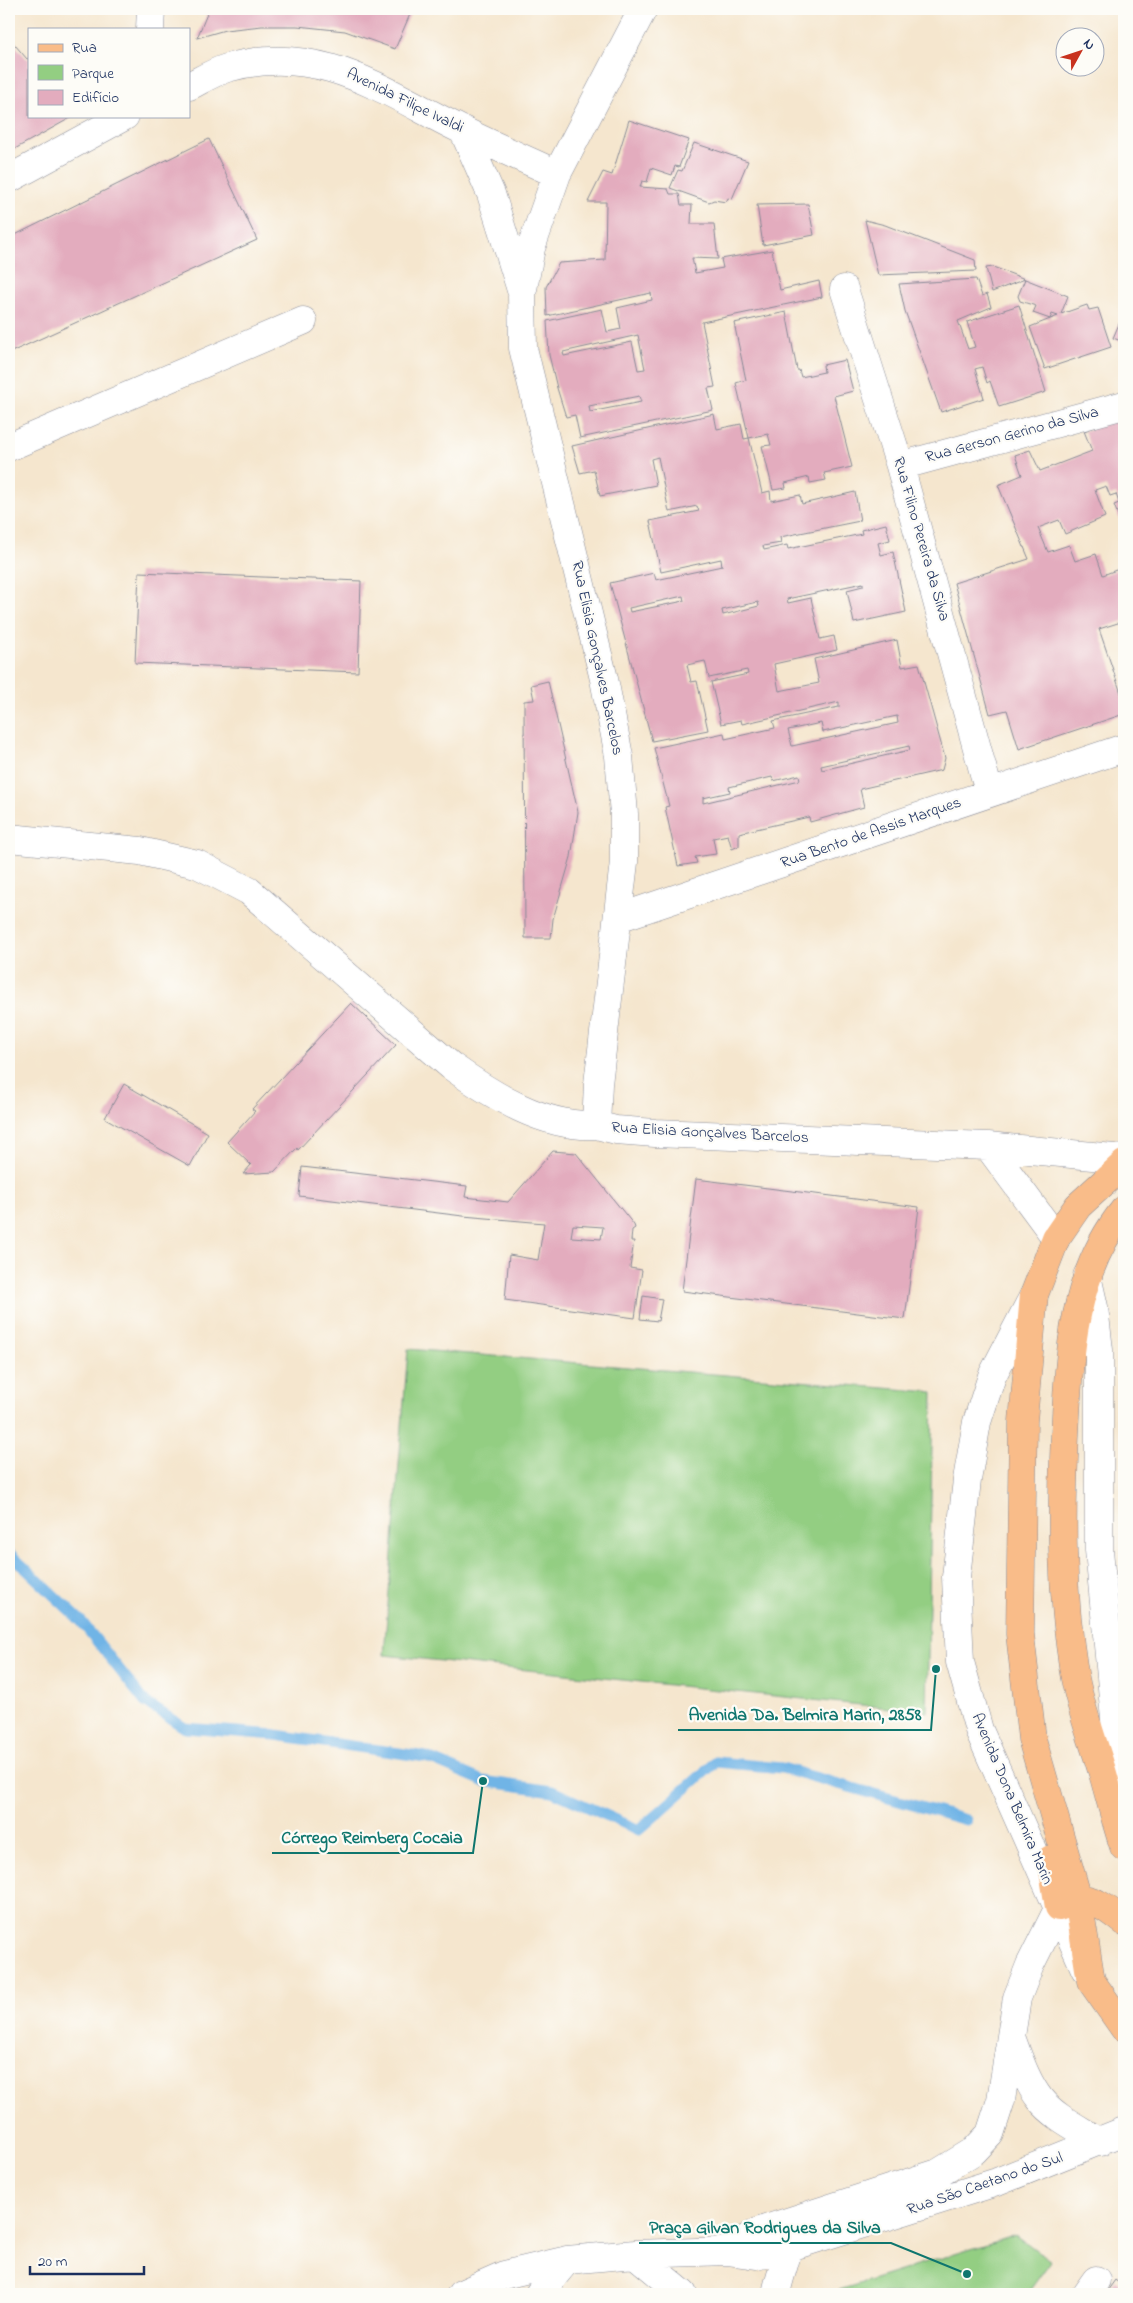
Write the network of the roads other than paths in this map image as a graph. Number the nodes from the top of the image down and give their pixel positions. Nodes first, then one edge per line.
1 (152, 9) edge
2 (642, 9) edge
3 (150, 28) edge
4 (190, 86) edge
5 (121, 118) edge
6 (463, 130) junction
7 (557, 174) junction
8 (9, 179) edge
9 (844, 289) dead end
10 (522, 294) junction
11 (303, 320) dead end
12 (1124, 404) edge
13 (9, 447) edge
14 (900, 466) junction
15 (1124, 748) edge
16 (990, 792) junction
17 (9, 838) edge
18 (618, 918) junction
19 (596, 1125) junction
20 (988, 1146) junction
21 (1124, 1160) edge
22 (1124, 1164) edge
23 (1124, 1210) edge
24 (1056, 1238) junction
25 (1087, 1276) junction
26 (1034, 1295) junction
27 (1122, 1841) edge
28 (1069, 1903) junction
29 (1124, 1922) edge
30 (1124, 2028) edge
31 (1010, 2035) junction
32 (1124, 2131) edge
33 (1100, 2142) junction
34 (793, 2221) junction
35 (790, 2247) junction
36 (727, 2250) junction
37 (635, 2254) junction
38 (568, 2260) junction
39 (461, 2294) edge
40 (539, 2294) edge
41 (683, 2294) edge
42 (776, 2294) edge

1 - 3 street
2 - 7 street, Rua Elisia Gonçalves Barcelos
4 - 6 street, Avenida Filipe Ivaldi
5 - 8 street
6 - 7 street, Avenida Filipe Ivaldi
6 - 10 street
7 - 10 street, Rua Elisia Gonçalves Barcelos
9 - 14 street, Rua Filino Pereira da Silva
10 - 18 street, Rua Elisia Gonçalves Barcelos
11 - 13 street
12 - 14 street, Rua Gerson Gerino da Silva
14 - 16 street, Rua Filino Pereira da Silva
15 - 16 street, Rua Bento de Assis Marques
16 - 18 street, Rua Bento de Assis Marques
17 - 19 street
18 - 19 street, Rua Elisia Gonçalves Barcelos
19 - 20 street, Rua Elisia Gonçalves Barcelos
20 - 21 street, Rua Elisia Gonçalves Barcelos
20 - 24 street
22 - 24 main road, Avenida Dona Belmira Marin
23 - 25 main road
24 - 26 main road, Avenida Dona Belmira Marin
25 - 27 street
25 - 27 main road
26 - 28 main road, Avenida Dona Belmira Marin
26 - 28 street, Avenida Dona Belmira Marin
28 - 29 main road
28 - 30 main road, Avenida Dona Belmira Marin
28 - 31 street
31 - 33 street
31 - 34 street
32 - 33 street, Rua São Caetano do Sul
33 - 35 street, Rua São Caetano do Sul
34 - 35 street
34 - 36 street
35 - 36 street, Rua São Caetano do Sul
35 - 42 street
36 - 37 street, Rua São Caetano do Sul
37 - 38 street, Rua São Caetano do Sul
37 - 41 street
38 - 39 street, Rua São Caetano do Sul
38 - 40 street

